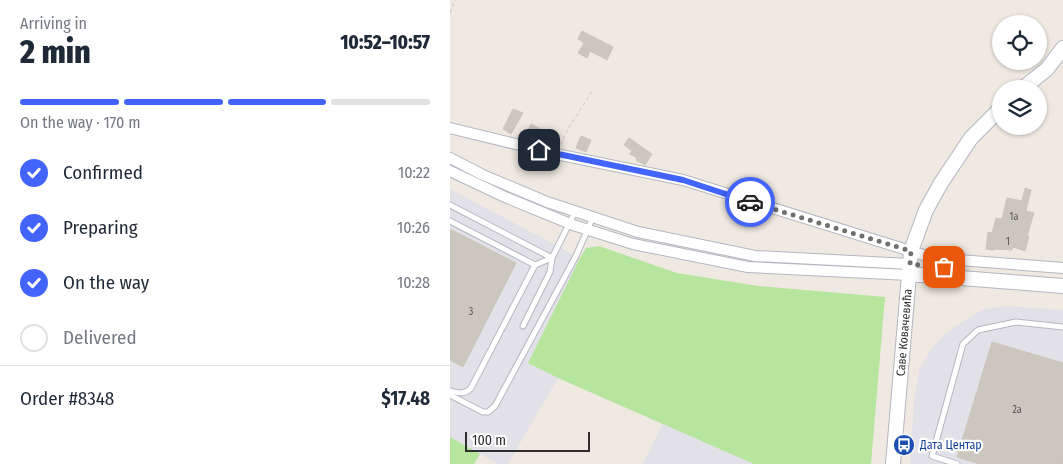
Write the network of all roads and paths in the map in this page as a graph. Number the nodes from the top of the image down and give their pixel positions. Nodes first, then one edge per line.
1 (455, 0) edge
2 (450, 13) edge
3 (1063, 48) edge
4 (1033, 80) edge
5 (593, 90) dead end
6 (992, 117) edge
7 (450, 128) edge
8 (556, 154) junction
9 (450, 158) edge
10 (450, 171) edge
11 (450, 205) edge
12 (575, 212) junction
13 (593, 217) junction
14 (450, 221) edge
15 (569, 223) junction
16 (588, 230) junction
17 (552, 258) junction
18 (910, 263) junction
19 (535, 265) junction
20 (1063, 268) edge
21 (1063, 278) edge
22 (1063, 286) edge
23 (522, 326) dead end
24 (1063, 327) edge
25 (450, 391) edge
26 (450, 395) edge
27 (893, 464) edge
28 (957, 464) edge

1 - 2 path
3 - 4 street
5 - 8 path
6 - 18 street, Саве Ковачевића
7 - 8 street
8 - 18 street
9 - 12 street
10 - 15 street
11 - 17 lane
12 - 13 street
12 - 15 lane
13 - 16 lane
13 - 18 street
14 - 19 lane
15 - 16 street
15 - 17 lane
16 - 18 street
16 - 26 lane
17 - 19 lane
17 - 23 lane
18 - 20 street
18 - 21 street
18 - 22 street
18 - 27 street, Саве Ковачевића
19 - 25 lane
24 - 28 lane

